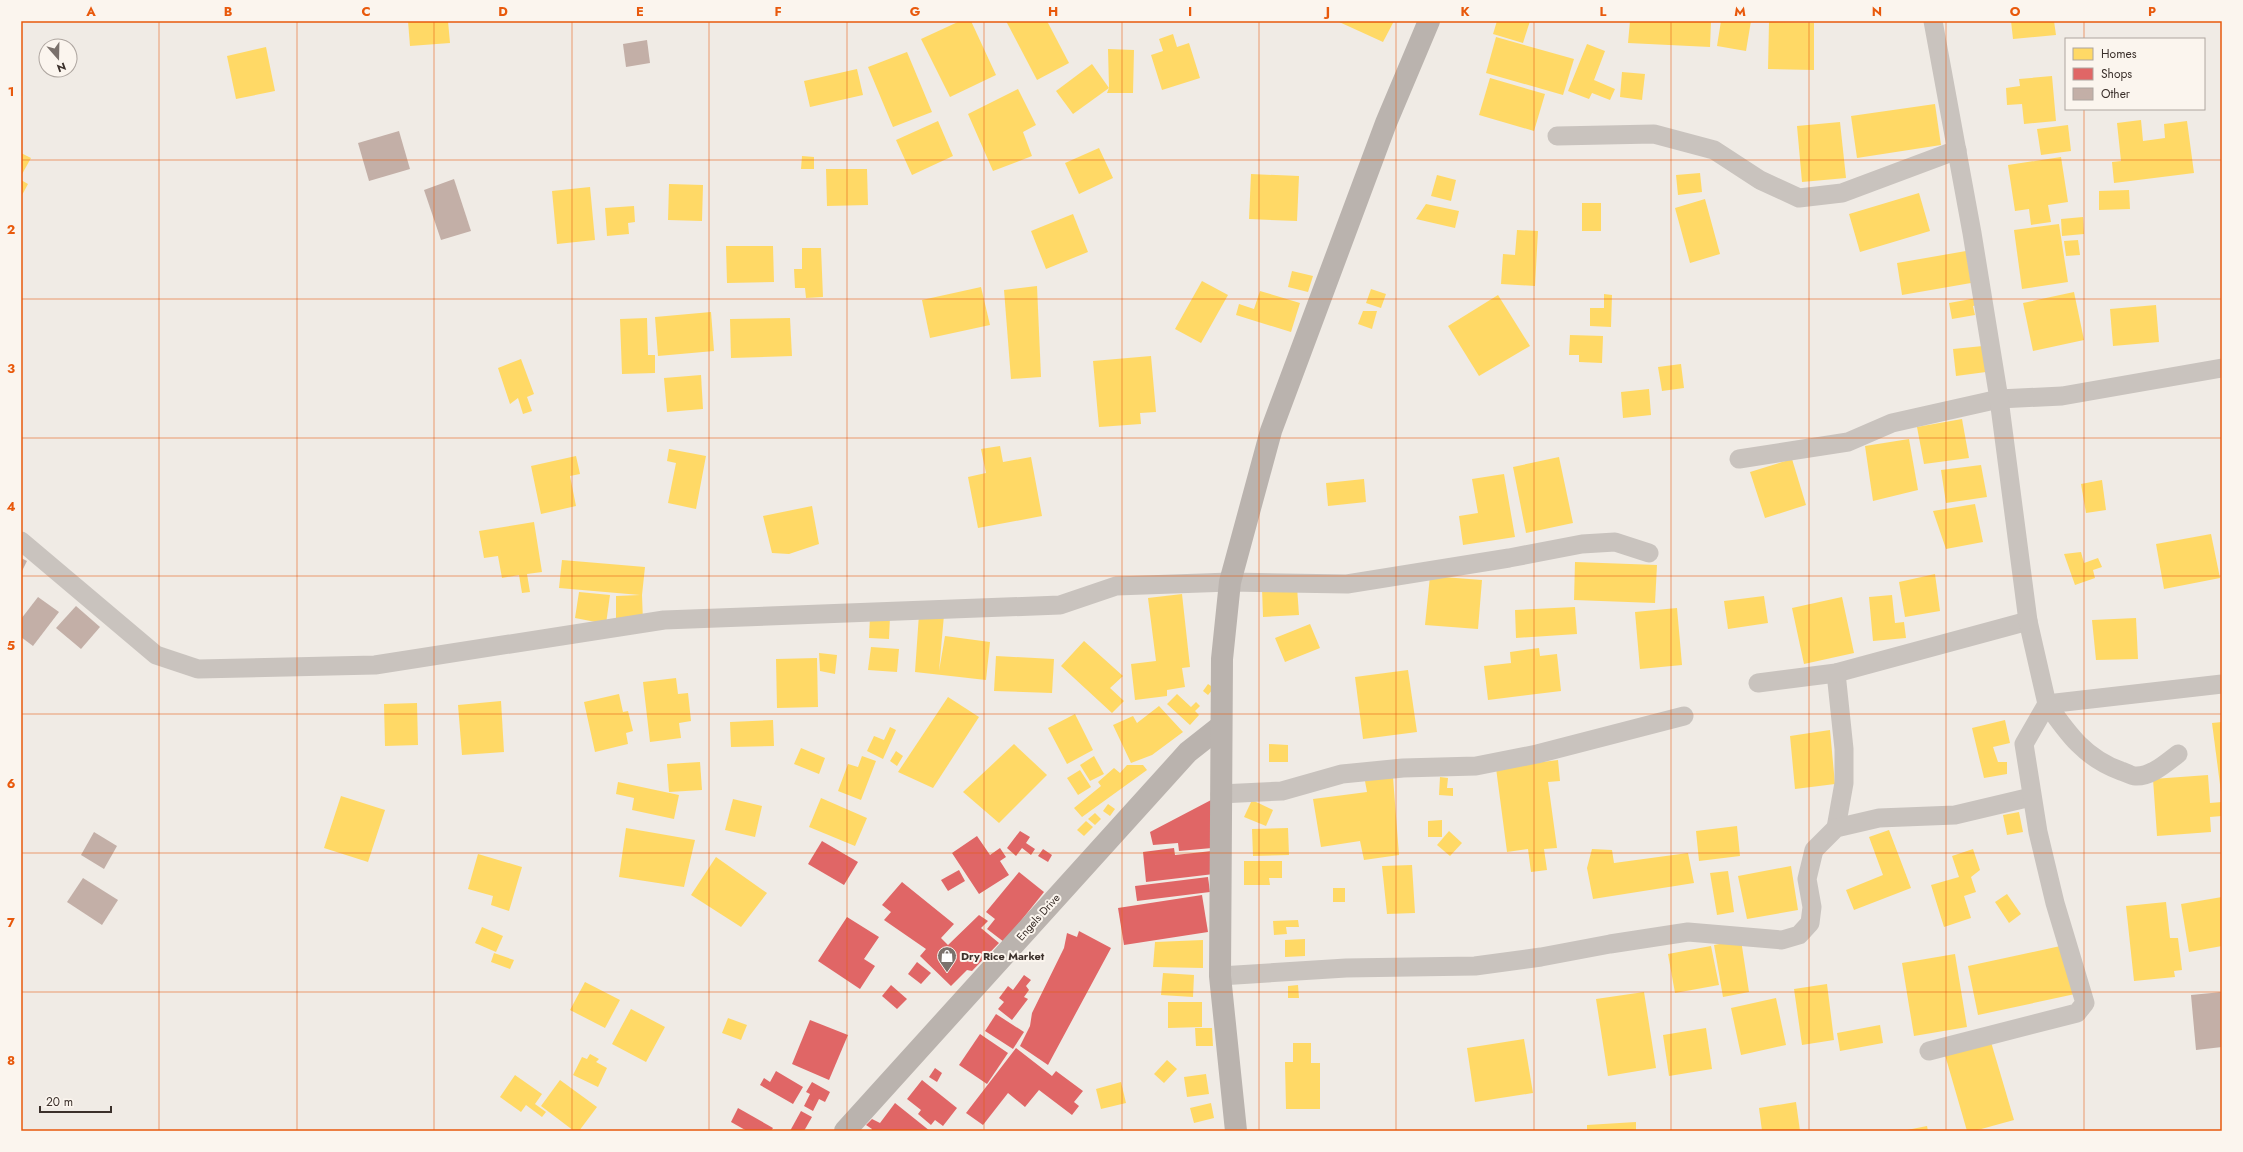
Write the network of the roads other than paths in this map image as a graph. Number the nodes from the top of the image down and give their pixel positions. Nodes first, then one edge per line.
1 (1429, 21) edge
2 (1933, 21) edge
3 (1557, 136) dead end
4 (1957, 150) junction
5 (2222, 368) edge
6 (1999, 399) junction
7 (1739, 460) dead end
8 (21, 541) edge
9 (1649, 553) dead end
10 (1230, 582) junction
11 (2028, 621) junction
12 (1836, 673) junction
13 (1758, 683) dead end
14 (2222, 684) edge
15 (2047, 704) junction
16 (1684, 716) dead end
17 (1221, 726) junction
18 (2178, 754) dead end
19 (1220, 794) junction
20 (2032, 796) junction
21 (1836, 828) junction
22 (1220, 976) junction
23 (1929, 1051) dead end
24 (844, 1131) edge
25 (1236, 1131) edge

1 - 10 main road
2 - 4 street
3 - 4 street
4 - 6 street
5 - 6 street
6 - 7 street
6 - 11 street
8 - 10 street
9 - 10 street
10 - 17 main road
11 - 12 street
11 - 15 street
12 - 13 street
12 - 21 street
14 - 15 street
15 - 18 street
15 - 20 street
16 - 19 street
17 - 19 main road
17 - 24 main road, Engels Drive
19 - 22 main road
20 - 21 street
20 - 23 street
21 - 22 street
22 - 25 main road

